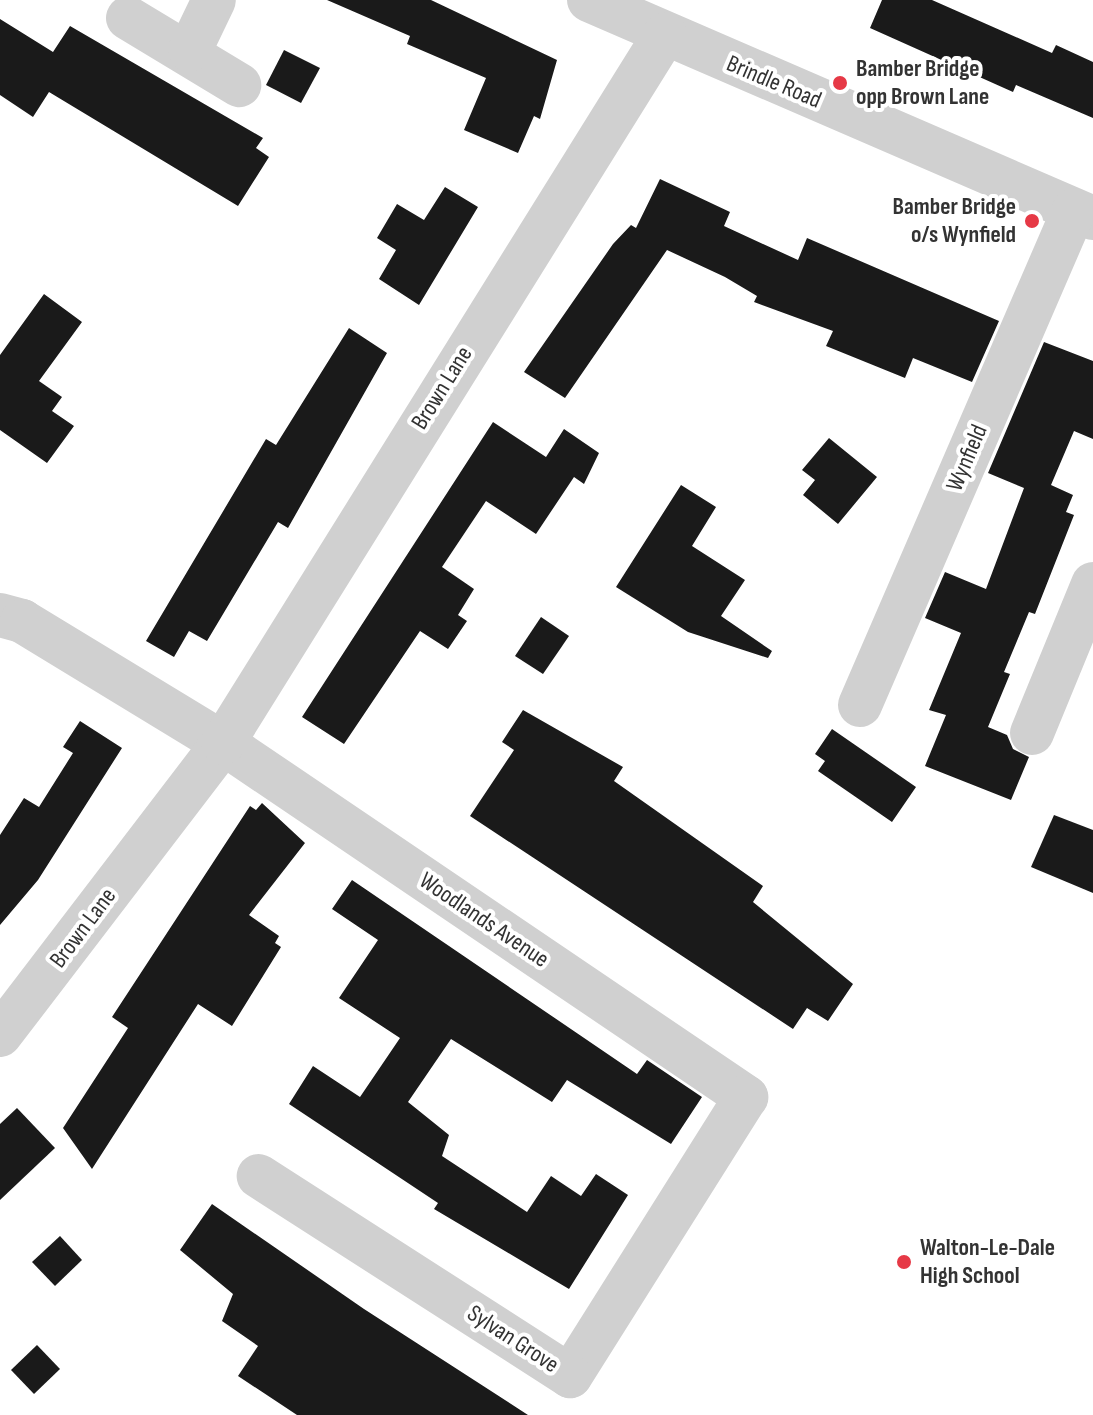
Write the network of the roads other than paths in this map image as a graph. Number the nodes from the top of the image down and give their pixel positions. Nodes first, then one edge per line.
1 (214, 0) edge
2 (607, 3) edge
3 (128, 18) dead end
4 (665, 34) junction
5 (190, 50) junction
6 (239, 85) dead end
7 (1084, 214) edge
8 (1093, 584) edge
9 (0, 615) edge
10 (860, 705) dead end
11 (1032, 733) dead end
12 (223, 743) junction
13 (0, 1035) edge
14 (746, 1097) joint
15 (259, 1176) dead end

1 - 5 street
2 - 4 street, Brindle Road
3 - 5 street
4 - 7 street, Brindle Road
4 - 12 street, Brown Lane
5 - 6 street
7 - 10 street, Wynfield
8 - 11 street
9 - 12 street
12 - 13 street, Brown Lane
12 - 14 street, Woodlands Avenue
14 - 15 street, Sylvan Grove

